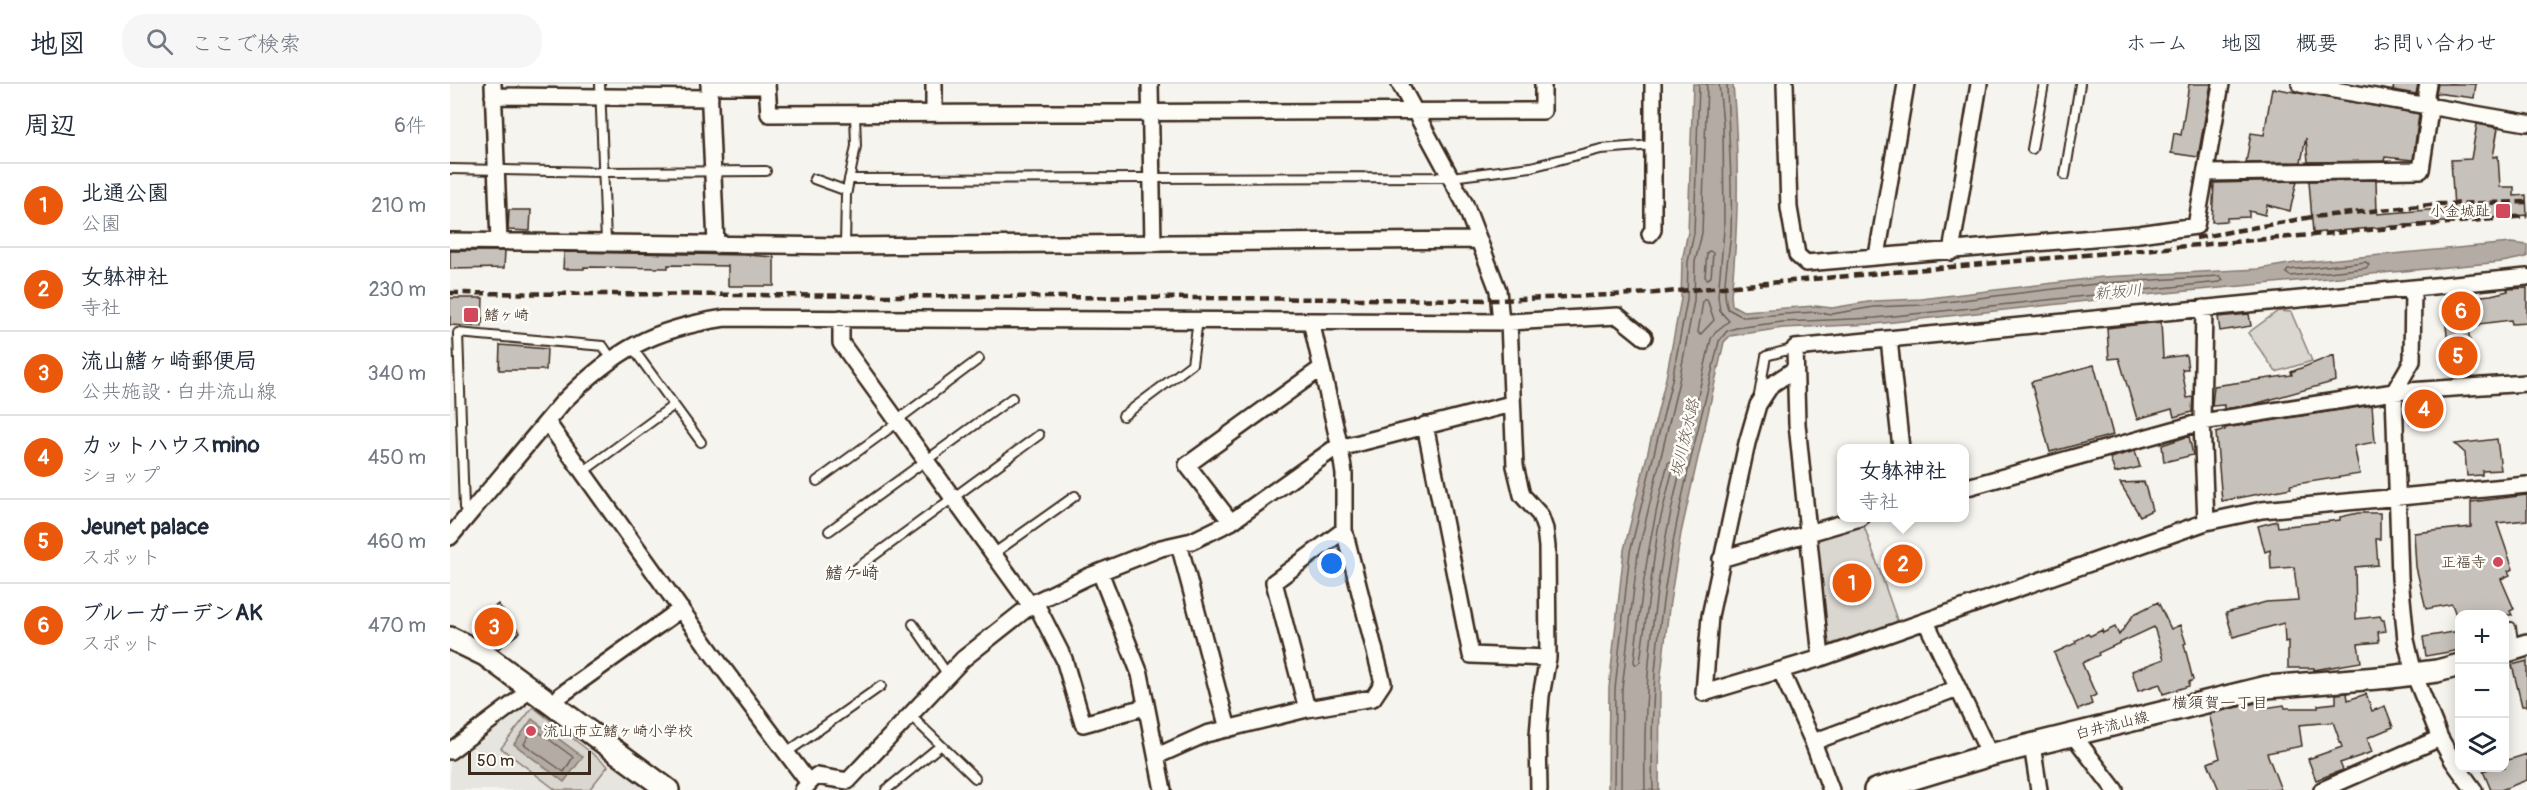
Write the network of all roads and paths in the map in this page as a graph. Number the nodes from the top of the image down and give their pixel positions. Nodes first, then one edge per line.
1 (934, 84) edge
2 (1150, 84) edge
3 (1400, 84) edge
4 (1543, 84) edge
5 (1653, 84) edge
6 (1785, 84) edge
7 (1906, 84) edge
8 (1979, 84) edge
9 (2044, 84) edge
10 (2080, 84) edge
11 (2221, 84) edge
12 (2300, 84) edge
13 (2428, 84) edge
14 (767, 85) edge
15 (2322, 86) edge
16 (709, 89) edge
17 (493, 90) edge
18 (601, 91) edge
19 (2428, 106) junction
20 (1412, 109) junction
21 (1150, 111) junction
22 (855, 114) junction
23 (934, 114) junction
24 (2527, 123) edge
25 (1654, 145) junction
26 (2032, 149) dead end
27 (450, 169) edge
28 (496, 170) junction
29 (766, 171) dead end
30 (603, 172) junction
31 (713, 172) junction
32 (2206, 173) junction
33 (2065, 175) dead end
34 (1152, 176) junction
35 (1451, 177) junction
36 (814, 179) dead end
37 (849, 179) junction
38 (847, 191) junction
39 (1650, 234) dead end
40 (1479, 240) junction
41 (450, 241) edge
42 (499, 242) junction
43 (606, 242) junction
44 (1154, 244) junction
45 (716, 245) junction
46 (846, 246) junction
47 (1951, 252) junction
48 (1876, 256) junction
49 (2527, 277) edge
50 (2413, 288) junction
51 (2204, 308) junction
52 (841, 318) junction
53 (1198, 320) junction
54 (1311, 321) junction
55 (1505, 322) junction
56 (1644, 337) dead end
57 (1889, 340) junction
58 (631, 346) junction
59 (1796, 348) junction
60 (611, 358) junction
61 (980, 359) dead end
62 (1320, 369) junction
63 (1795, 369) junction
64 (2527, 383) edge
65 (2394, 392) junction
66 (1012, 398) dead end
67 (1512, 404) junction
68 (674, 405) junction
69 (1758, 405) junction
70 (1123, 416) dead end
71 (547, 422) junction
72 (897, 422) junction
73 (2202, 422) junction
74 (1425, 425) junction
75 (1040, 435) dead end
76 (700, 442) dead end
77 (1901, 444) edge
78 (1340, 448) junction
79 (925, 461) junction
80 (584, 471) junction
81 (817, 482) dead end
82 (2527, 485) edge
83 (1969, 487) edge
84 (1075, 496) dead end
85 (2397, 498) junction
86 (952, 499) junction
87 (469, 512) junction
88 (1231, 522) junction
89 (1845, 522) edge
90 (2206, 522) junction
91 (1344, 530) junction
92 (828, 531) dead end
93 (1807, 532) junction
94 (450, 537) edge
95 (1179, 544) junction
96 (993, 554) junction
97 (1721, 559) junction
98 (856, 568) dead end
99 (1100, 572) junction
100 (1033, 604) junction
101 (681, 609) junction
102 (1926, 622) junction
103 (913, 624) dead end
104 (2511, 627) dead end
105 (450, 638) edge
106 (2515, 649) edge
107 (1548, 658) junction
108 (1821, 658) junction
109 (2455, 666) edge
110 (1781, 671) junction
111 (2414, 674) junction
112 (948, 675) junction
113 (881, 686) dead end
114 (528, 688) junction
115 (1958, 688) junction
116 (554, 706) junction
117 (1145, 707) junction
118 (1306, 709) junction
119 (911, 716) junction
120 (1228, 729) junction
121 (2073, 735) junction
122 (2440, 738) junction
123 (1813, 742) junction
124 (2032, 745) junction
125 (940, 746) junction
126 (450, 751) edge
127 (786, 753) junction
128 (1990, 755) junction
129 (1156, 756) junction
130 (975, 778) dead end
131 (806, 786) edge
132 (668, 790) edge
133 (886, 790) edge
134 (1163, 790) edge
135 (1539, 790) edge
136 (1831, 790) edge
137 (1875, 790) edge
138 (2039, 790) edge
139 (2115, 790) edge
140 (2322, 790) edge
141 (2475, 790) edge

1 - 23 street
2 - 21 street
3 - 20 street
4 - 20 street
5 - 25 street
6 - 48 street
7 - 48 street
8 - 47 street
9 - 26 lane
10 - 33 lane
11 - 32 street
12 - 15 street
13 - 19 street
14 - 16 street
14 - 22 street
15 - 19 street
16 - 18 street
16 - 31 street
17 - 18 street
17 - 28 street
18 - 30 lane
19 - 24 street
19 - 32 street
20 - 21 street
20 - 35 street
21 - 23 street
21 - 34 street
22 - 23 street
22 - 37 lane
25 - 35 lane
25 - 39 street
27 - 28 lane
28 - 30 lane
28 - 42 street
29 - 31 lane
30 - 31 lane
30 - 43 lane
31 - 45 street
32 - 47 street
34 - 35 lane
34 - 37 lane
34 - 44 street
35 - 40 street
36 - 38 lane
37 - 38 lane
38 - 46 lane
40 - 44 street
40 - 55 street
41 - 42 street
42 - 43 street
43 - 45 street
44 - 46 street
45 - 46 street
47 - 48 street
49 - 50 street
50 - 51 street
50 - 65 street
51 - 57 street
51 - 73 street
52 - 53 street
52 - 58 street
52 - 72 street
53 - 54 street
53 - 70 lane
54 - 55 street
54 - 62 street
55 - 56 street
55 - 67 street
57 - 59 street
57 - 77 street
58 - 60 street
58 - 68 lane
59 - 63 street
59 - 69 lane
60 - 71 street
60 - 87 lane
61 - 72 lane
62 - 78 street
62 - 88 street
63 - 69 street
63 - 93 street
64 - 65 street
65 - 73 street
65 - 85 street
66 - 79 lane
67 - 74 street
67 - 107 street
68 - 76 lane
68 - 80 lane
69 - 97 street
71 - 80 street
71 - 87 street
72 - 79 street
72 - 81 lane
73 - 83 street
73 - 90 street
74 - 78 street
74 - 107 street
75 - 86 lane
78 - 88 street
78 - 91 street
79 - 86 street
79 - 92 lane
80 - 101 street
82 - 85 street
84 - 96 lane
85 - 90 street
85 - 111 street
86 - 96 street
86 - 98 lane
87 - 94 street
88 - 95 street
89 - 93 street
90 - 102 street
91 - 118 street
91 - 118 street
93 - 97 street
93 - 108 street
95 - 99 street
95 - 120 street
96 - 100 street
97 - 110 street
99 - 100 street
99 - 117 street
100 - 112 street
100 - 117 street
101 - 116 street
101 - 127 street
102 - 108 street
102 - 115 street
103 - 112 lane
104 - 106 lane
105 - 114 main road
107 - 135 street
108 - 110 street
109 - 111 main road, 白井流山線
110 - 123 street
111 - 121 main road, 白井流山線
111 - 122 street
112 - 119 street
113 - 127 lane
114 - 116 main road
114 - 126 street
115 - 123 street
115 - 128 street
116 - 132 main road
117 - 129 street
118 - 120 street
119 - 125 lane
119 - 131 street
120 - 129 street
121 - 124 main road, 白井流山線
121 - 139 street
122 - 140 street
122 - 141 street
123 - 136 street
124 - 128 main road, 白井流山線
124 - 138 street
125 - 130 lane
125 - 133 lane
127 - 131 street
128 - 137 main road, 白井流山線
129 - 134 street

